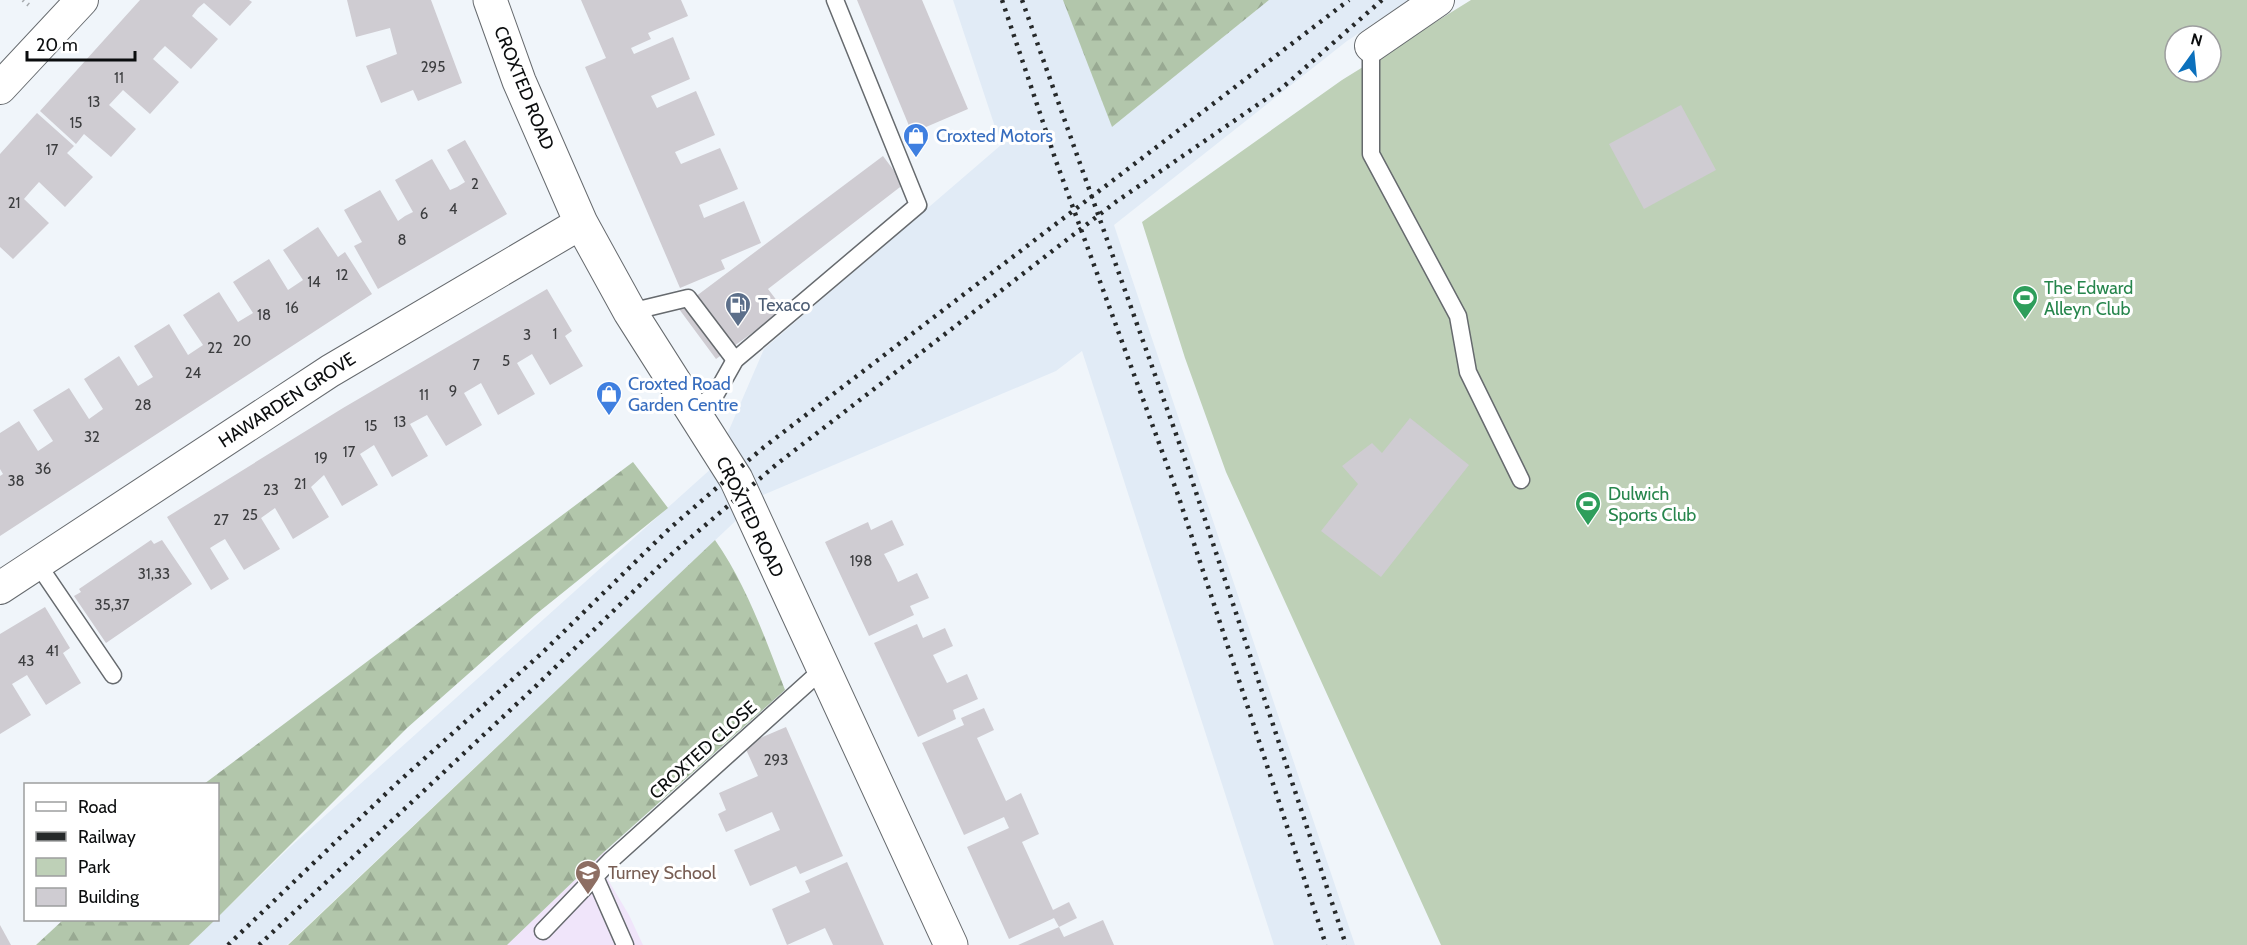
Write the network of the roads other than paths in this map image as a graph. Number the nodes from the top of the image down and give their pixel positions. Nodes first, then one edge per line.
1 (82, 0) edge
2 (489, 0) edge
3 (835, 0) edge
4 (1438, 0) edge
5 (1371, 46) joint
6 (0, 88) edge
7 (581, 223) junction
8 (630, 312) junction
9 (735, 360) junction
10 (693, 412) junction
11 (1521, 480) dead end
12 (37, 563) junction
13 (0, 588) edge
14 (823, 669) junction
15 (113, 675) dead end
16 (595, 876) junction
17 (543, 931) dead end
18 (625, 945) edge
19 (951, 945) edge

1 - 6 street
2 - 7 main road, CROXTED ROAD
3 - 9 lane
4 - 5 street
5 - 11 lane
7 - 8 main road, CROXTED ROAD
7 - 12 street, HAWARDEN GROVE
8 - 9 lane
8 - 10 main road, CROXTED ROAD
9 - 10 lane
10 - 14 main road, CROXTED ROAD
12 - 13 street, HAWARDEN GROVE
12 - 15 lane
14 - 16 lane, CROXTED CLOSE
14 - 19 main road, CROXTED ROAD
16 - 17 lane, CROXTED CLOSE
16 - 18 lane

